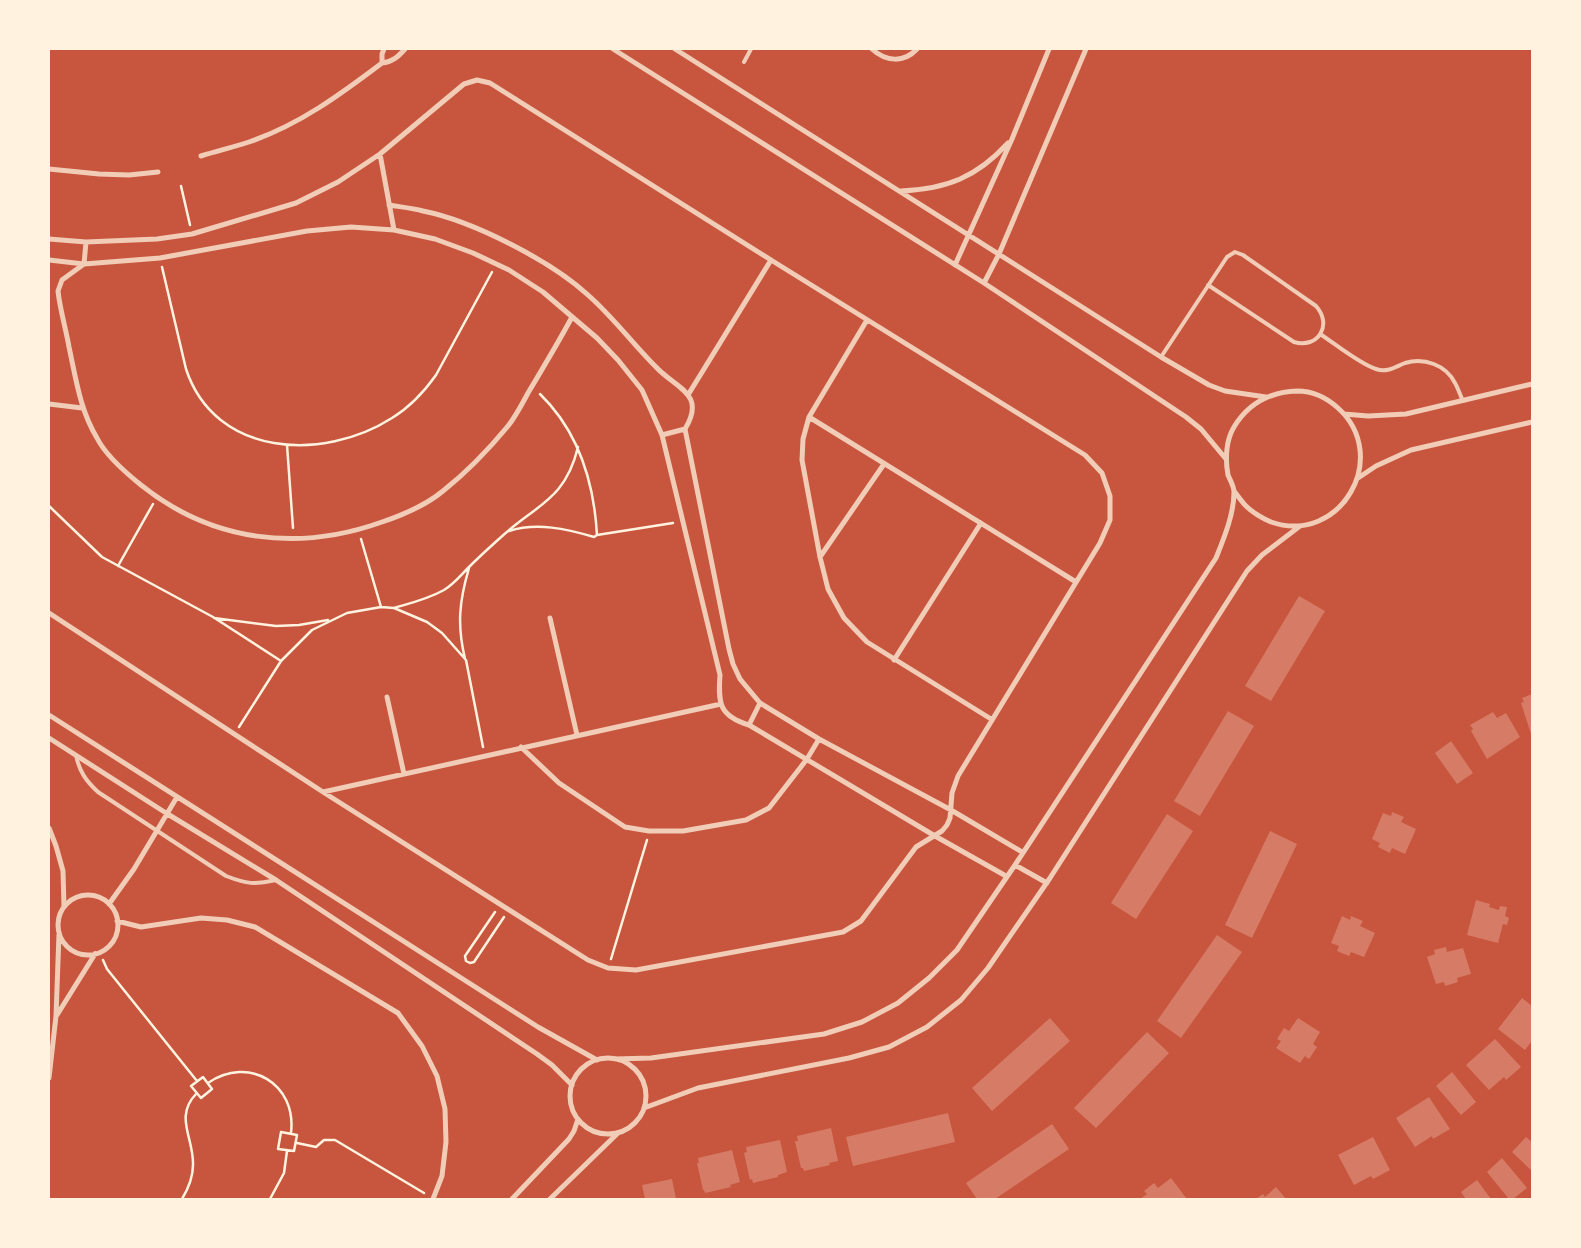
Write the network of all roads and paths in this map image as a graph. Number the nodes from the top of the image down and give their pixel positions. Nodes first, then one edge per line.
1 (384, 49) edge
2 (405, 49) edge
3 (613, 49) edge
4 (675, 49) edge
5 (751, 49) edge
6 (872, 49) edge
7 (917, 49) edge
8 (1049, 49) edge
9 (1086, 49) edge
10 (744, 62) dead end
11 (382, 63) junction
12 (1012, 139) junction
13 (380, 154) junction
14 (201, 156) dead end
15 (49, 169) edge
16 (158, 172) dead end
17 (181, 186) dead end
18 (901, 192) junction
19 (389, 205) junction
20 (394, 230) junction
21 (192, 234) junction
22 (969, 235) junction
23 (49, 239) edge
24 (86, 242) junction
25 (1000, 254) junction
26 (160, 258) junction
27 (49, 260) edge
28 (771, 260) junction
29 (84, 264) junction
30 (497, 264) junction
31 (955, 265) junction
32 (984, 284) junction
33 (1208, 285) junction
34 (572, 317) junction
35 (867, 320) junction
36 (1320, 334) junction
37 (1161, 357) junction
38 (1532, 384) edge
39 (532, 387) junction
40 (688, 395) junction
41 (1266, 397) junction
42 (1463, 401) junction
43 (49, 404) edge
44 (82, 408) junction
45 (1344, 414) junction
46 (809, 418) junction
47 (1532, 422) edge
48 (685, 429) junction
49 (662, 435) junction
50 (287, 445) junction
51 (578, 447) junction
52 (1226, 460) junction
53 (884, 464) junction
54 (1358, 479) junction
55 (1234, 491) junction
56 (156, 498) junction
57 (49, 506) edge
58 (682, 521) junction
59 (981, 523) junction
60 (1300, 526) junction
61 (358, 531) junction
62 (506, 532) junction
63 (597, 535) junction
64 (294, 540) junction
65 (820, 557) junction
66 (118, 566) junction
67 (469, 567) junction
68 (1076, 582) junction
69 (381, 608) junction
70 (394, 608) junction
71 (49, 613) edge
72 (213, 618) junction
73 (550, 618) dead end
74 (331, 619) junction
75 (466, 660) junction
76 (894, 660) junction
77 (281, 661) junction
78 (386, 697) dead end
79 (760, 703) junction
80 (720, 704) junction
81 (49, 715) edge
82 (991, 719) junction
83 (749, 725) junction
84 (234, 734) junction
85 (577, 735) junction
86 (49, 738) edge
87 (819, 740) junction
88 (521, 747) junction
89 (76, 755) junction
90 (485, 755) junction
91 (807, 759) junction
92 (404, 774) junction
93 (323, 792) junction
94 (177, 797) junction
95 (951, 810) junction
96 (166, 813) junction
97 (49, 828) edge
98 (157, 831) junction
99 (649, 831) junction
100 (935, 836) junction
101 (1022, 852) junction
102 (1015, 865) junction
103 (1006, 876) junction
104 (276, 880) junction
105 (1046, 883) junction
106 (109, 904) junction
107 (500, 904) junction
108 (64, 908) junction
109 (509, 910) junction
110 (117, 921) junction
111 (60, 933) junction
112 (102, 951) junction
113 (95, 954) junction
114 (608, 968) junction
115 (56, 1016) junction
116 (615, 1059) junction
117 (597, 1060) junction
118 (49, 1078) edge
119 (197, 1081) junction
120 (208, 1083) junction
121 (572, 1085) junction
122 (196, 1094) junction
123 (644, 1108) junction
124 (578, 1120) junction
125 (619, 1132) junction
126 (291, 1133) junction
127 (296, 1143) junction
128 (287, 1151) junction
129 (182, 1199) edge
130 (270, 1199) edge
131 (434, 1199) edge
132 (512, 1199) edge
133 (550, 1199) edge

1 - 11 street
2 - 11 street
3 - 31 street
4 - 18 street
5 - 10 lane
6 - 7 street
8 - 12 street
9 - 25 street
11 - 14 street
12 - 18 street
12 - 22 street
13 - 19 street
13 - 21 street
13 - 28 street
15 - 16 street
17 - 21 path
18 - 22 street
19 - 20 street
19 - 40 street
20 - 26 street
20 - 30 street
21 - 24 street
22 - 25 street
22 - 31 street
23 - 24 street
24 - 29 street
25 - 32 street
25 - 37 street
26 - 29 street
26 - 50 path
27 - 29 street
28 - 35 street
28 - 40 street
29 - 44 street
30 - 34 street
30 - 50 path
31 - 32 street
32 - 52 street
33 - 36 lane
33 - 36 lane
33 - 37 lane
34 - 39 street
34 - 49 street
35 - 46 street
35 - 68 street
36 - 42 lane
37 - 41 street
38 - 42 street
39 - 51 path
39 - 61 street
40 - 48 street
41 - 45 street
41 - 52 street
42 - 45 street
43 - 44 street
44 - 56 street
45 - 54 street
46 - 53 street
46 - 65 street
47 - 54 street
48 - 49 street
48 - 79 street
49 - 58 street
50 - 64 path
51 - 62 path
51 - 63 path
52 - 55 street
53 - 59 street
53 - 65 street
54 - 60 street
55 - 60 street
55 - 101 street
56 - 64 street
56 - 66 path
57 - 66 path
58 - 63 path
58 - 80 street
59 - 68 street
59 - 76 street
60 - 105 street
61 - 64 street
61 - 69 path
62 - 63 path
62 - 67 path
65 - 76 street
66 - 72 path
67 - 70 path
67 - 75 path
68 - 82 street
69 - 70 path
69 - 74 path
70 - 75 path
71 - 84 street
72 - 74 path
72 - 77 path
73 - 85 street
74 - 77 path
75 - 90 path
76 - 82 street
77 - 84 path
78 - 92 street
79 - 83 street
79 - 87 street
80 - 83 street
80 - 85 street
81 - 94 street
82 - 95 street
83 - 91 street
84 - 93 street
85 - 88 street
86 - 89 street
87 - 91 street
87 - 95 street
88 - 90 street
88 - 99 street
89 - 96 street
89 - 98 lane
90 - 92 street
91 - 99 street
91 - 100 street
92 - 93 street
93 - 107 street
94 - 96 street
94 - 117 street
95 - 100 street
95 - 101 street
96 - 98 street
96 - 104 street
97 - 108 street
98 - 104 lane
98 - 106 street
99 - 114 path
100 - 103 street
100 - 114 street
101 - 102 street
102 - 103 street
102 - 105 street
103 - 116 street
104 - 121 street
105 - 123 street
106 - 108 street
106 - 110 street
107 - 109 street
107 - 109 path
108 - 111 street
109 - 114 street
110 - 112 street
110 - 131 street
111 - 113 street
111 - 115 street
112 - 113 street
112 - 119 path
113 - 115 street
115 - 118 street
116 - 117 street
116 - 123 street
117 - 121 street
119 - 120 path
119 - 122 path
120 - 122 path
120 - 126 path
121 - 124 street
122 - 129 path
123 - 125 street
124 - 125 street
124 - 132 street
125 - 133 street
126 - 127 path
126 - 128 path
127 - 128 path
127 - 131 path
128 - 130 path

